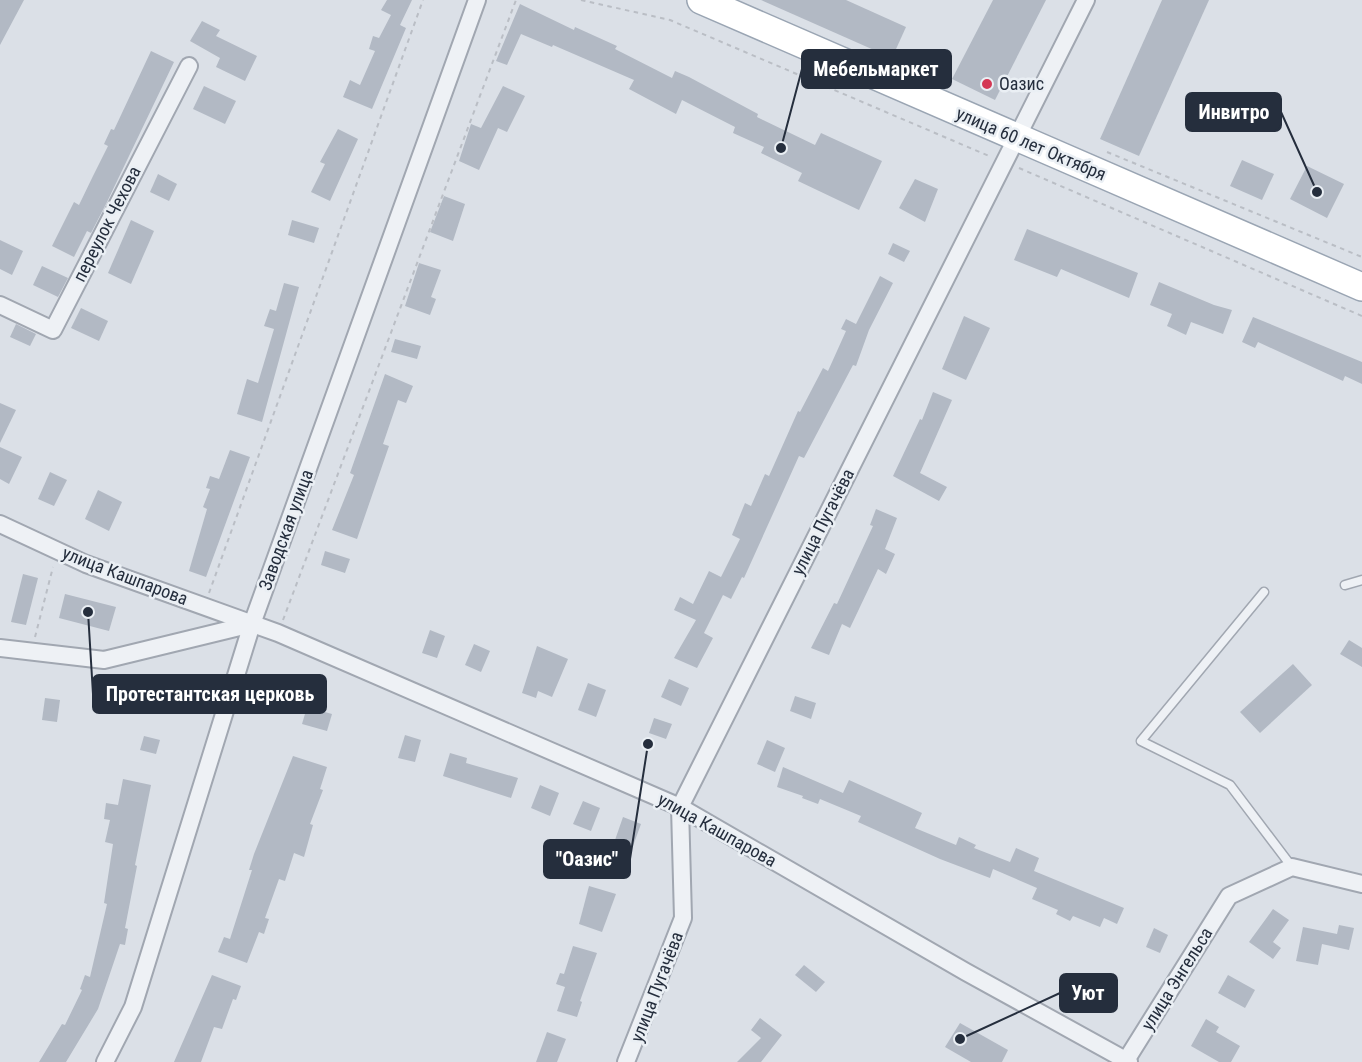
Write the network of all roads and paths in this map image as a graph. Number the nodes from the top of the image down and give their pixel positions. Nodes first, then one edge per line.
1 (423, 0) edge
2 (477, 0) edge
3 (516, 0) edge
4 (581, 0) edge
5 (701, 0) edge
6 (1086, 0) edge
7 (189, 66) dead end
8 (1016, 137) junction
9 (1004, 162) junction
10 (1362, 287) edge
11 (0, 305) edge
12 (1362, 316) edge
13 (0, 524) edge
14 (53, 567) dead end
15 (1362, 580) edge
16 (1346, 585) dead end
17 (1264, 592) dead end
18 (204, 607) junction
19 (252, 624) junction
20 (278, 633) junction
21 (35, 636) dead end
22 (0, 648) edge
23 (680, 807) junction
24 (1292, 867) junction
25 (1362, 884) edge
26 (105, 1062) edge
27 (626, 1062) edge
28 (1127, 1062) edge

1 - 18 path
2 - 19 street, Заводская улица
3 - 20 path
4 - 9 path
5 - 8 main road, улица 60 лет Октября
6 - 8 street, улица Пугачёва
7 - 11 street, переулок Чехова
8 - 9 street, улица Пугачёва
8 - 10 main road, улица 60 лет Октября
9 - 12 path
9 - 23 street, улица Пугачёва
13 - 18 street, улица Кашпарова
14 - 21 path
15 - 16 lane
17 - 24 lane
18 - 19 street, улица Кашпарова
19 - 20 street, улица Кашпарова
19 - 22 street
19 - 26 street, Заводская улица
20 - 23 street, улица Кашпарова
23 - 27 street, улица Пугачёва
23 - 28 street, улица Кашпарова
24 - 25 street
24 - 28 street, улица Энгельса

